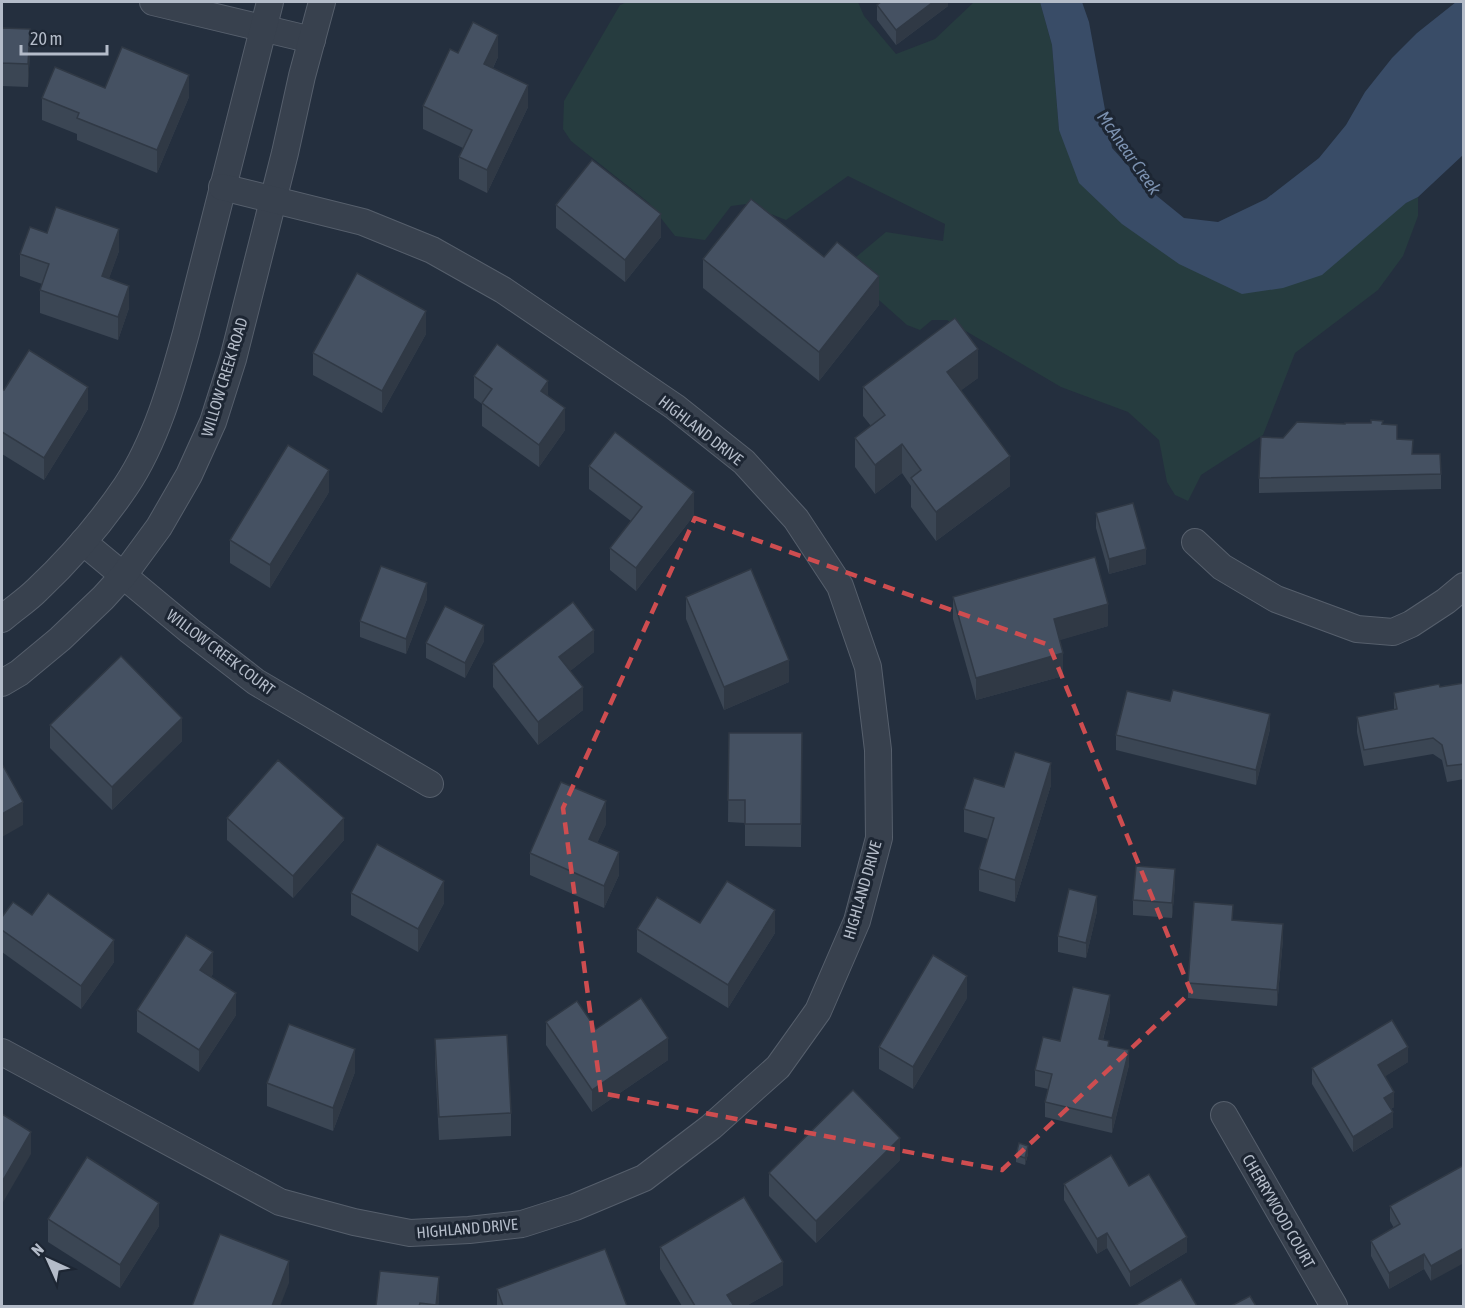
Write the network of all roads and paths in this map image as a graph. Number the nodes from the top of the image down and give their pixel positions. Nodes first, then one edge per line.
1 (153, 2) edge
2 (270, 2) edge
3 (322, 2) edge
4 (264, 27) junction
5 (312, 39) junction
6 (222, 187) junction
7 (273, 200) junction
8 (83, 542) junction
9 (1195, 542) dead end
10 (123, 576) junction
11 (1464, 586) edge
12 (2, 619) edge
13 (2, 683) edge
14 (430, 784) dead end
15 (2, 1052) edge
16 (1224, 1114) dead end
17 (1334, 1306) edge

1 - 4 street
2 - 4 street
3 - 5 street, WILLOW CREEK ROAD
4 - 5 street
4 - 6 street
5 - 7 street, WILLOW CREEK ROAD
6 - 7 street, HIGHLAND DRIVE
6 - 8 street
7 - 10 street, WILLOW CREEK ROAD
7 - 15 street, HIGHLAND DRIVE
8 - 10 street, WILLOW CREEK COURT
8 - 12 street
9 - 11 street
10 - 13 street, WILLOW CREEK ROAD
10 - 14 street, WILLOW CREEK COURT
16 - 17 street, CHERRYWOOD COURT

